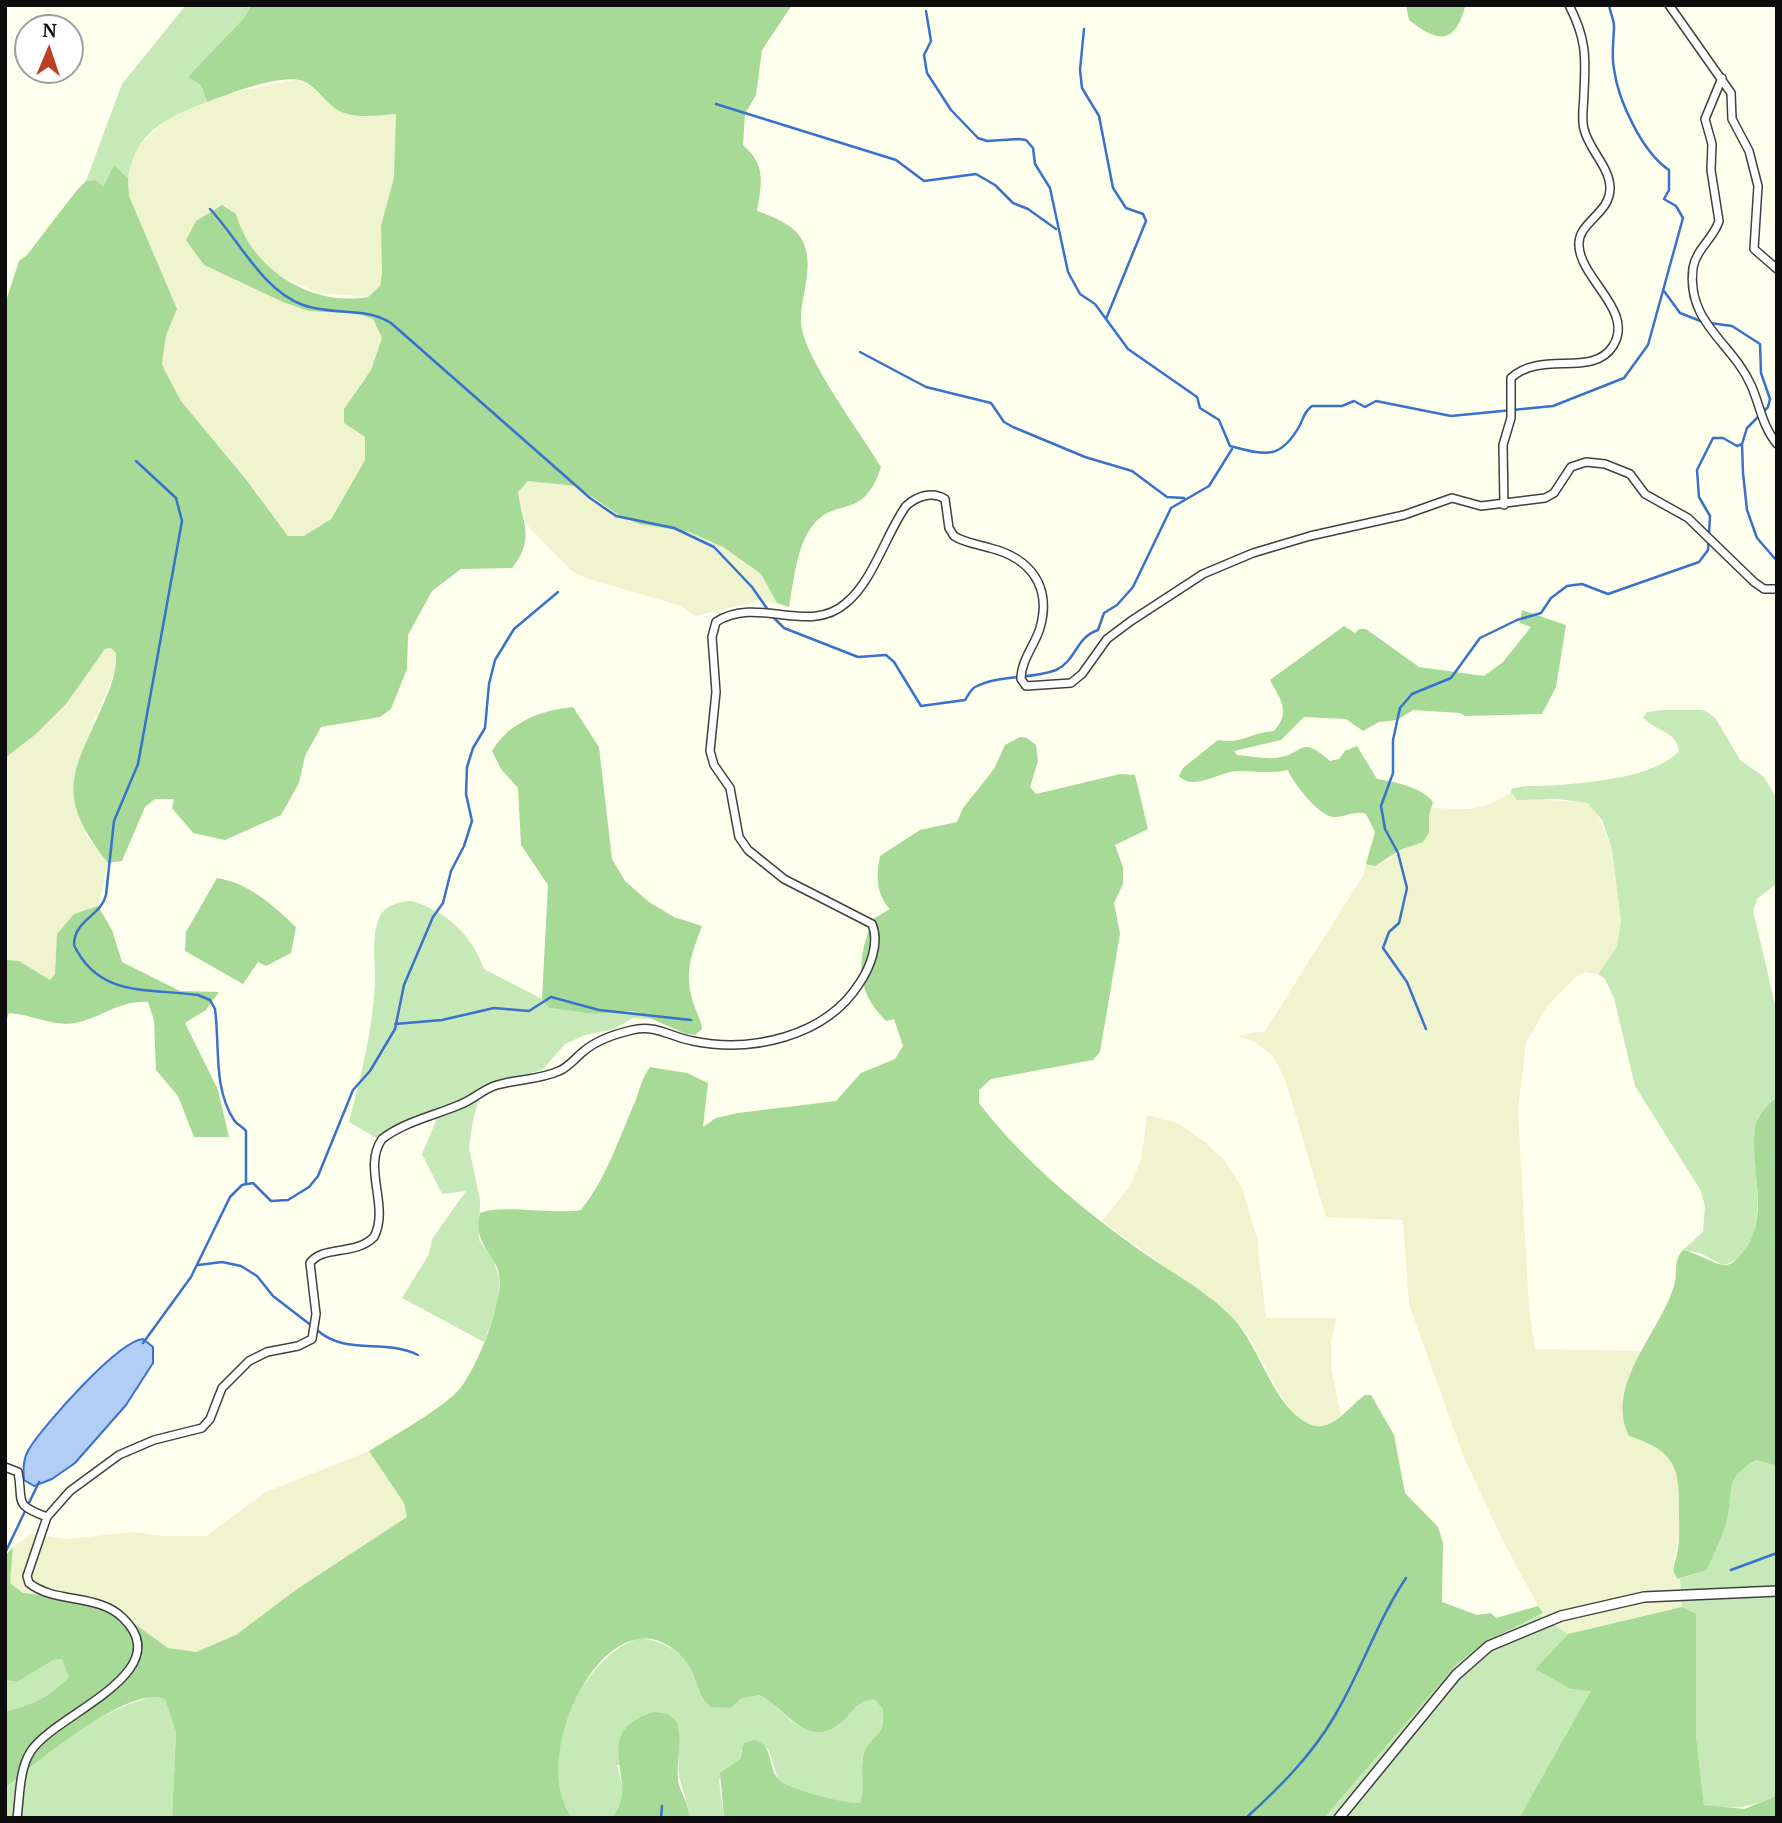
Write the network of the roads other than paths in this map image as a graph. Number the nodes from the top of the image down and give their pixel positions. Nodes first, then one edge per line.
1 (1569, 5) edge
2 (1669, 5) edge
3 (1722, 78) junction
4 (1777, 269) edge
5 (1777, 443) edge
6 (1504, 505) junction
7 (1777, 589) edge
8 (5, 1467) edge
9 (47, 1517) junction
10 (1777, 1591) edge
11 (17, 1818) edge
12 (1339, 1818) edge

1 - 6 street
2 - 3 street
3 - 4 street
3 - 5 street
6 - 7 street
6 - 9 street
8 - 9 street
9 - 11 street
10 - 12 street

